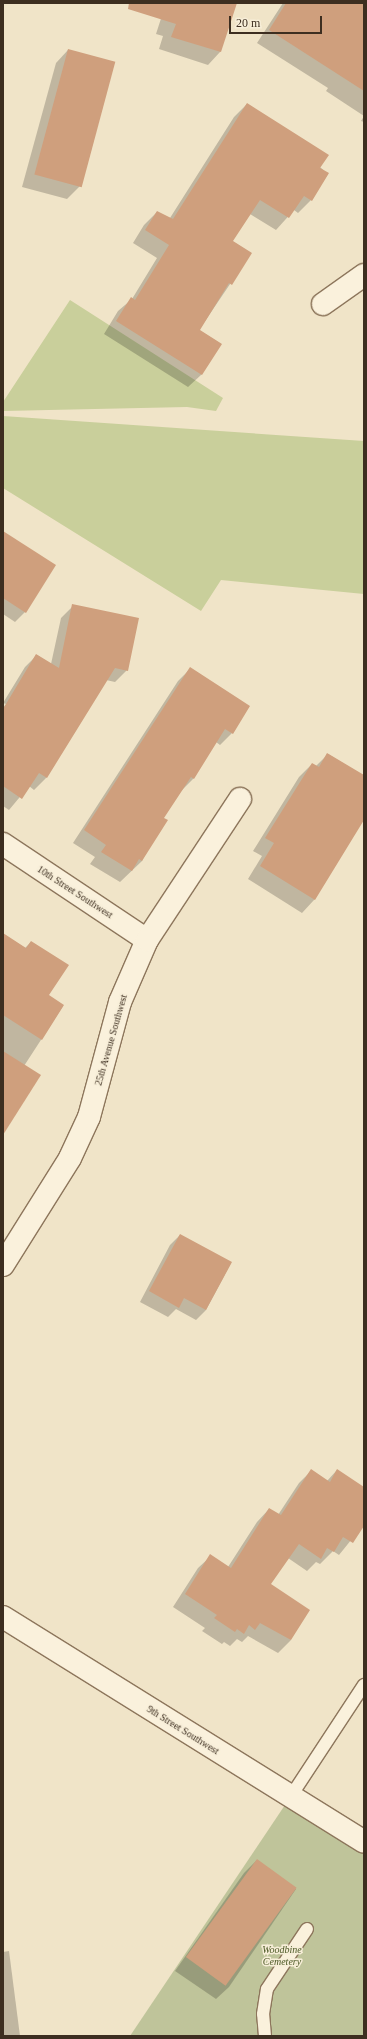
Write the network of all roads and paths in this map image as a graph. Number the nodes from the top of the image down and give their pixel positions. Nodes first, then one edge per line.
1 (364, 275) edge
2 (323, 304) dead end
3 (240, 799) dead end
4 (3, 844) edge
5 (147, 940) junction
6 (3, 1265) edge
7 (3, 1617) edge
8 (364, 1685) edge
9 (291, 1796) junction
10 (364, 1842) edge
11 (307, 1929) dead end
12 (264, 2036) edge

1 - 2 street
3 - 5 street, 25th Avenue Southwest
4 - 5 street, 10th Street Southwest
5 - 6 street, 25th Avenue Southwest
7 - 9 street, 9th Street Southwest
8 - 9 lane
9 - 10 street, 9th Street Southwest
11 - 12 lane

